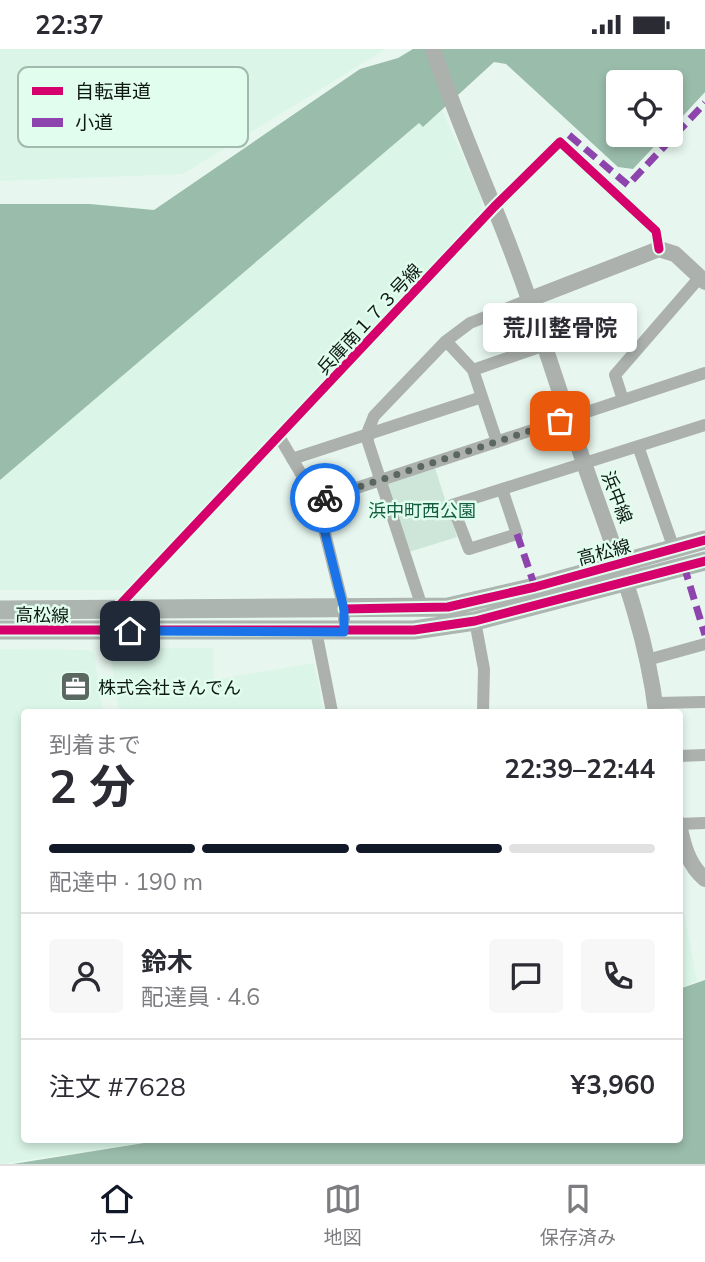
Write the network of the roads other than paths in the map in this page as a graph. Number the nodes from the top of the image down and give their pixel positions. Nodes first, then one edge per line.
1 (433, 49) edge
2 (494, 207) junction
3 (659, 249) junction
4 (702, 280) edge
5 (528, 300) junction
6 (446, 341) junction
7 (545, 345) junction
8 (473, 370) junction
9 (705, 373) edge
10 (482, 397) junction
11 (623, 400) junction
12 (569, 418) junction
13 (705, 425) edge
14 (368, 434) junction
15 (280, 438) junction
16 (497, 442) junction
17 (638, 446) junction
18 (292, 459) junction
19 (584, 463) junction
20 (382, 480) junction
21 (502, 489) junction
22 (317, 501) junction
23 (705, 540) edge
24 (674, 549) junction
25 (705, 561) edge
26 (624, 572) junction
27 (422, 607) junction
28 (117, 609) junction
29 (344, 609) junction
30 (0, 610) edge
31 (475, 621) junction
32 (0, 630) edge
33 (102, 631) junction
34 (316, 631) junction
35 (344, 632) junction
36 (705, 644) edge
37 (647, 660) junction
38 (705, 702) edge
39 (655, 708) edge
40 (331, 709) edge
41 (483, 709) edge
42 (705, 755) edge
43 (683, 756) edge
44 (705, 823) edge
45 (683, 824) edge
46 (683, 837) edge
47 (705, 879) edge

1 - 2 street, 浜中線
2 - 3 street, 兵庫南１７３号線
2 - 5 street, 浜中線
2 - 15 street, 兵庫南１７３号線
3 - 4 street
3 - 5 street
4 - 11 street
5 - 6 street
5 - 7 street, 浜中線
6 - 8 street
6 - 14 street
7 - 8 street
7 - 12 street, 浜中線
8 - 10 street
9 - 11 street
10 - 14 street
10 - 16 street
11 - 12 street
12 - 16 street
12 - 19 street, 浜中線
13 - 17 street
14 - 18 street
14 - 20 street
15 - 18 street
15 - 28 street, 兵庫南１７３号線
16 - 20 street
17 - 19 street
17 - 24 street
18 - 22 street
19 - 21 street
19 - 26 street, 浜中線
20 - 22 street
20 - 27 street
21 - 21 street
22 - 29 street
23 - 24 main road, 高松線
24 - 26 main road, 高松線
25 - 26 main road, 高松線
26 - 27 main road, 高松線
26 - 31 main road, 高松線
26 - 37 street, 浜中線
27 - 29 main road, 高松線
28 - 29 main road, 高松線
28 - 30 main road, 高松線
28 - 33 street, 兵庫南１７３号線
29 - 35 street
31 - 35 main road, 高松線
31 - 41 street
32 - 33 main road, 高松線
33 - 34 main road, 高松線
34 - 35 main road, 高松線
34 - 40 street
36 - 37 street
37 - 39 street, 浜中線
38 - 39 street
42 - 43 street
44 - 45 street
46 - 47 street

